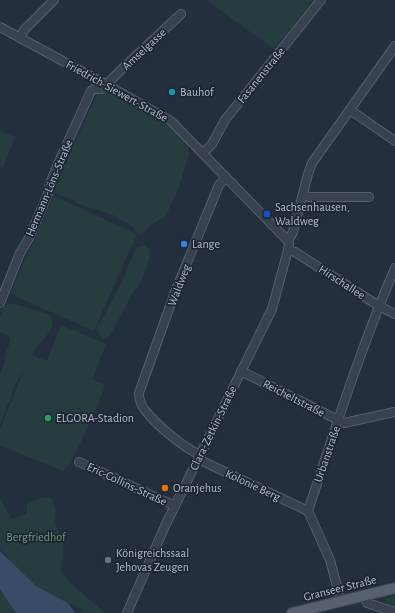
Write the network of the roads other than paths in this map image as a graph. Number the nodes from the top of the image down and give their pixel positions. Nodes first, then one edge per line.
1 (54, 0) edge
2 (322, 0) edge
3 (181, 14) dead end
4 (0, 27) edge
5 (20, 38) junction
6 (395, 46) edge
7 (108, 85) junction
8 (350, 110) junction
9 (395, 141) edge
10 (203, 153) junction
11 (226, 177) junction
12 (303, 195) junction
13 (369, 197) dead end
14 (288, 241) junction
15 (288, 250) junction
16 (395, 268) edge
17 (0, 300) edge
18 (379, 306) junction
19 (395, 314) edge
20 (241, 372) junction
21 (139, 396) joint
22 (395, 412) edge
23 (338, 420) junction
24 (199, 457) junction
25 (79, 462) dead end
26 (175, 506) junction
27 (308, 510) junction
28 (395, 588) edge
29 (364, 595) junction
30 (341, 601) junction
31 (395, 612) edge
32 (127, 613) edge
33 (292, 613) edge

1 - 5 street
2 - 10 street, Fasanenstraße
3 - 7 street, Amselgasse
4 - 5 street, Friedrich-Siewert-Straße
5 - 7 street, Friedrich-Siewert-Straße
6 - 8 street
7 - 10 street, Friedrich-Siewert-Straße
7 - 17 street, Hermann-Löns-Straße
8 - 9 street
8 - 12 street
10 - 11 street, Friedrich-Siewert-Straße
11 - 14 street, Friedrich-Siewert-Straße
11 - 21 street, Waldweg
12 - 13 street
12 - 14 street
14 - 15 street, Clara-Zetkin-Straße
15 - 18 street, Hirschallee
15 - 20 street, Clara-Zetkin-Straße
16 - 18 street, Urbanstraße
18 - 19 street, Hirschallee
18 - 23 street, Urbanstraße
20 - 23 street, Reicheltstraße
20 - 24 street, Clara-Zetkin-Straße
21 - 24 street, Kolonie Berg
22 - 23 street, Reicheltstraße
23 - 27 street, Urbanstraße
24 - 26 street, Clara-Zetkin-Straße
24 - 27 street, Kolonie Berg
25 - 26 street, Eric-Collins-Straße
26 - 32 street, Clara-Zetkin-Straße
27 - 30 street
28 - 29 main road, Granseer Straße
29 - 30 main road, Granseer Straße
29 - 31 street
30 - 33 main road, Granseer Straße

